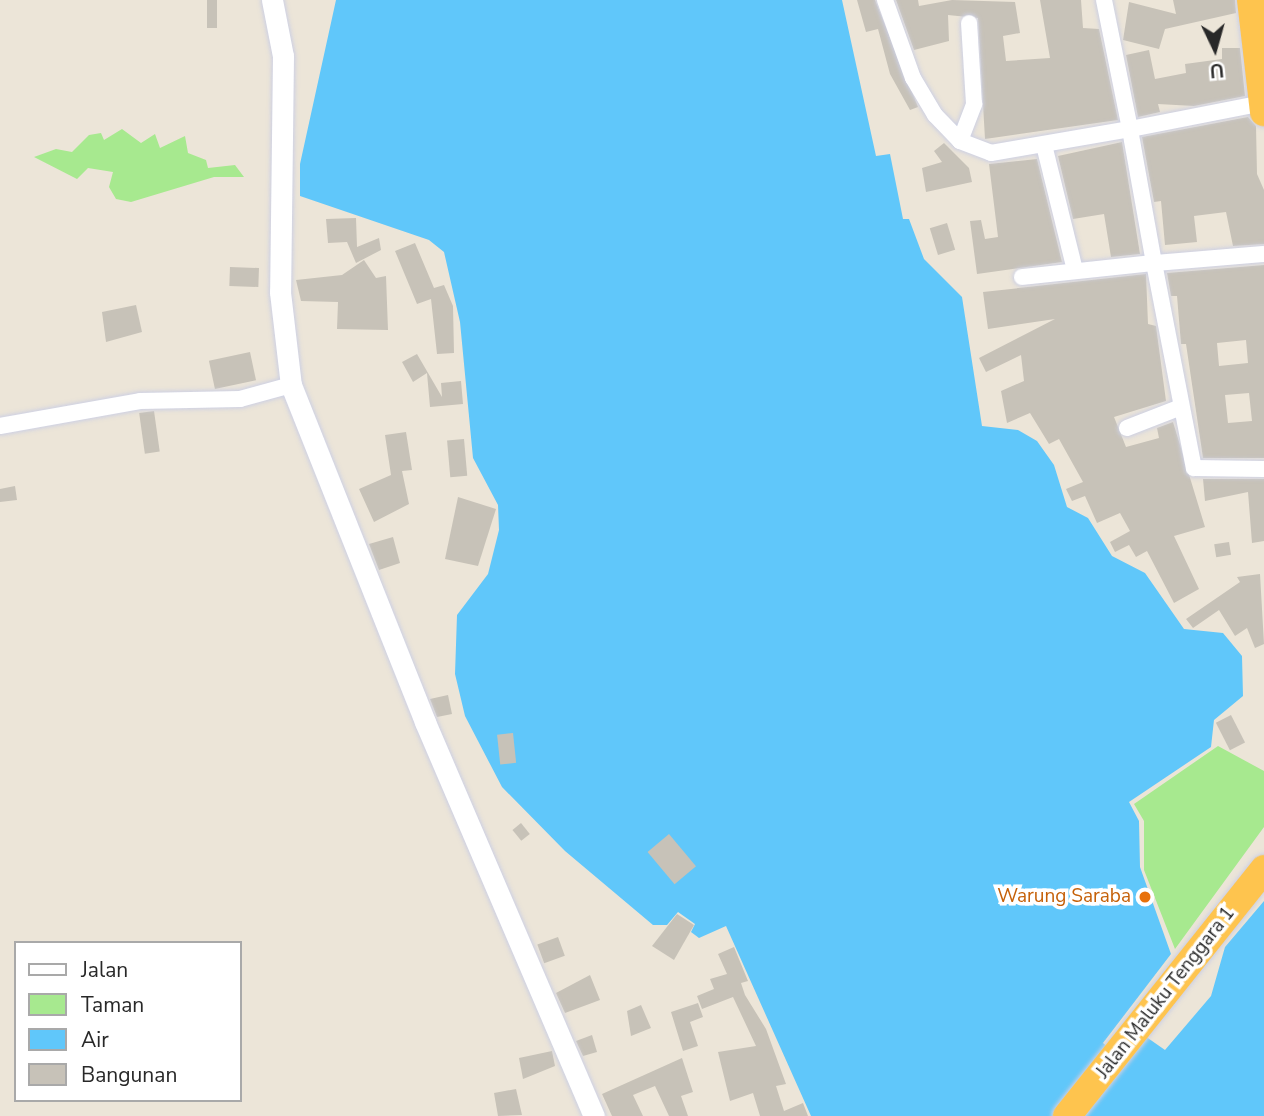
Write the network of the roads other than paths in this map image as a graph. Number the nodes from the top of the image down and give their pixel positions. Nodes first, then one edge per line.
1 (272, 0) edge
2 (885, 0) edge
3 (1104, 0) edge
4 (1251, 0) edge
5 (969, 23) dead end
6 (1263, 108) edge
7 (1130, 129) junction
8 (960, 141) junction
9 (1044, 145) junction
10 (1264, 254) edge
11 (1154, 263) junction
12 (1075, 270) junction
13 (1022, 277) dead end
14 (291, 385) junction
15 (1181, 407) junction
16 (0, 426) edge
17 (1127, 428) dead end
18 (1264, 469) edge
19 (1264, 869) edge
20 (594, 1116) edge
21 (1067, 1116) edge

1 - 14 street
2 - 8 street
3 - 7 street
4 - 6 highway
5 - 8 street
6 - 7 street
7 - 9 street
7 - 11 street
8 - 9 street
9 - 12 street
10 - 11 street
11 - 12 street
11 - 15 street
12 - 13 street
14 - 16 street
14 - 20 street
15 - 17 street
15 - 18 street
19 - 21 highway, Jalan Maluku Tenggara 1

